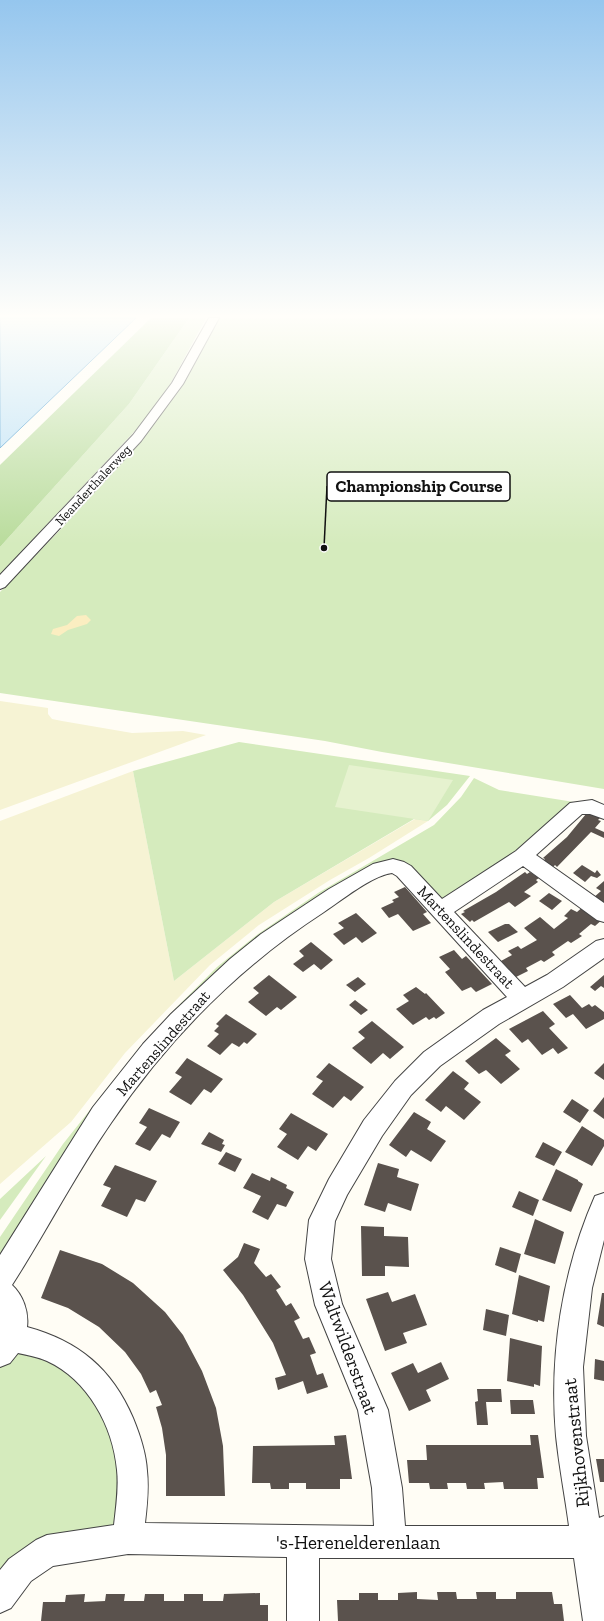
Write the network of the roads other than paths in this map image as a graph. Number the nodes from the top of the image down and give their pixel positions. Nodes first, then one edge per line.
1 (170, 394) edge
2 (0, 584) edge
3 (604, 812) edge
4 (523, 856) junction
5 (440, 911) junction
6 (604, 914) edge
7 (604, 947) edge
8 (523, 999) junction
9 (604, 1205) edge
10 (0, 1279) edge
11 (0, 1293) edge
12 (6, 1345) edge
13 (128, 1538) junction
14 (303, 1542) junction
15 (391, 1542) junction
16 (598, 1542) edge
17 (0, 1597) edge
18 (302, 1621) edge
19 (599, 1621) edge

1 - 2 street, Neanderthalerweg
3 - 4 street
4 - 5 street
4 - 6 street
5 - 8 street, Martenslindestraat
5 - 10 street, Martenslindestraat
7 - 8 street, Waltwilderstraat
8 - 15 street, Waltwilderstraat
9 - 16 street, Rijkhovenstraat
11 - 12 street
12 - 13 street
13 - 14 street, 's-Herenelderenlaan
13 - 17 street, 's-Herenelderenlaan
14 - 15 street, 's-Herenelderenlaan
14 - 18 street
15 - 16 street, 's-Herenelderenlaan
16 - 19 street, Rijkhovenstraat

